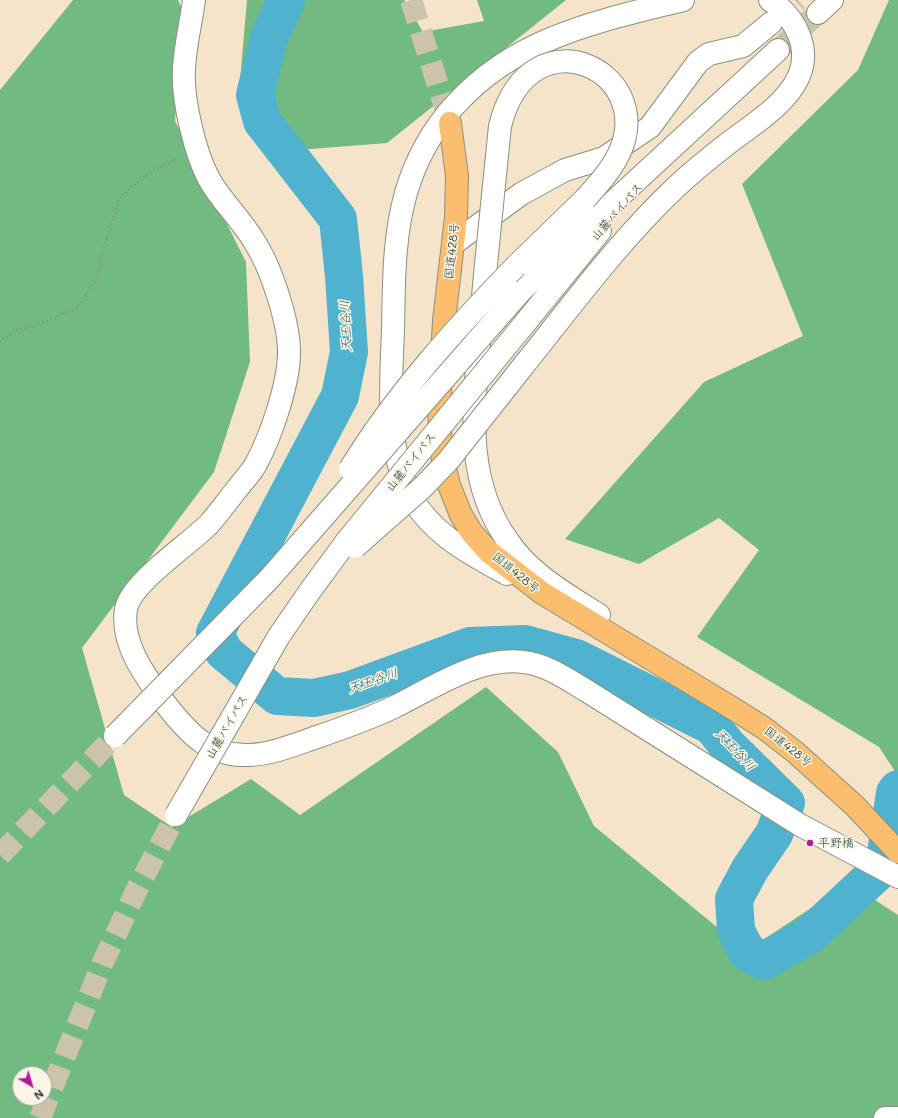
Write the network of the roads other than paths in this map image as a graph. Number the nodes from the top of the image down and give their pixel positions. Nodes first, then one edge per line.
1 (194, 0) edge
2 (683, 0) edge
3 (770, 0) edge
4 (771, 23) tunnel mouth
5 (778, 50) tunnel mouth
6 (450, 123) tunnel mouth
7 (685, 136) junction
8 (453, 244) junction
9 (314, 528) junction
10 (310, 591) junction
11 (542, 594) junction
12 (729, 706) junction
13 (115, 736) tunnel mouth
14 (176, 815) tunnel mouth
15 (898, 852) edge
16 (898, 877) edge
17 (885, 1118) edge
18 (898, 1118) edge

1 - 16 street
2 - 11 street
3 - 10 street, bridge
4 - 8 street
5 - 7 street, 山麓バイパス
6 - 8 highway, 国道428号
7 - 9 street, 山麓バイパス, bridge
7 - 10 street, 山麓バイパス, bridge
8 - 11 highway, 国道428号
9 - 12 street, bridge
9 - 13 street, 山麓バイパス, bridge
10 - 14 street, 山麓バイパス, bridge
11 - 12 highway, 国道428号
12 - 15 highway, 国道428号
17 - 18 street

